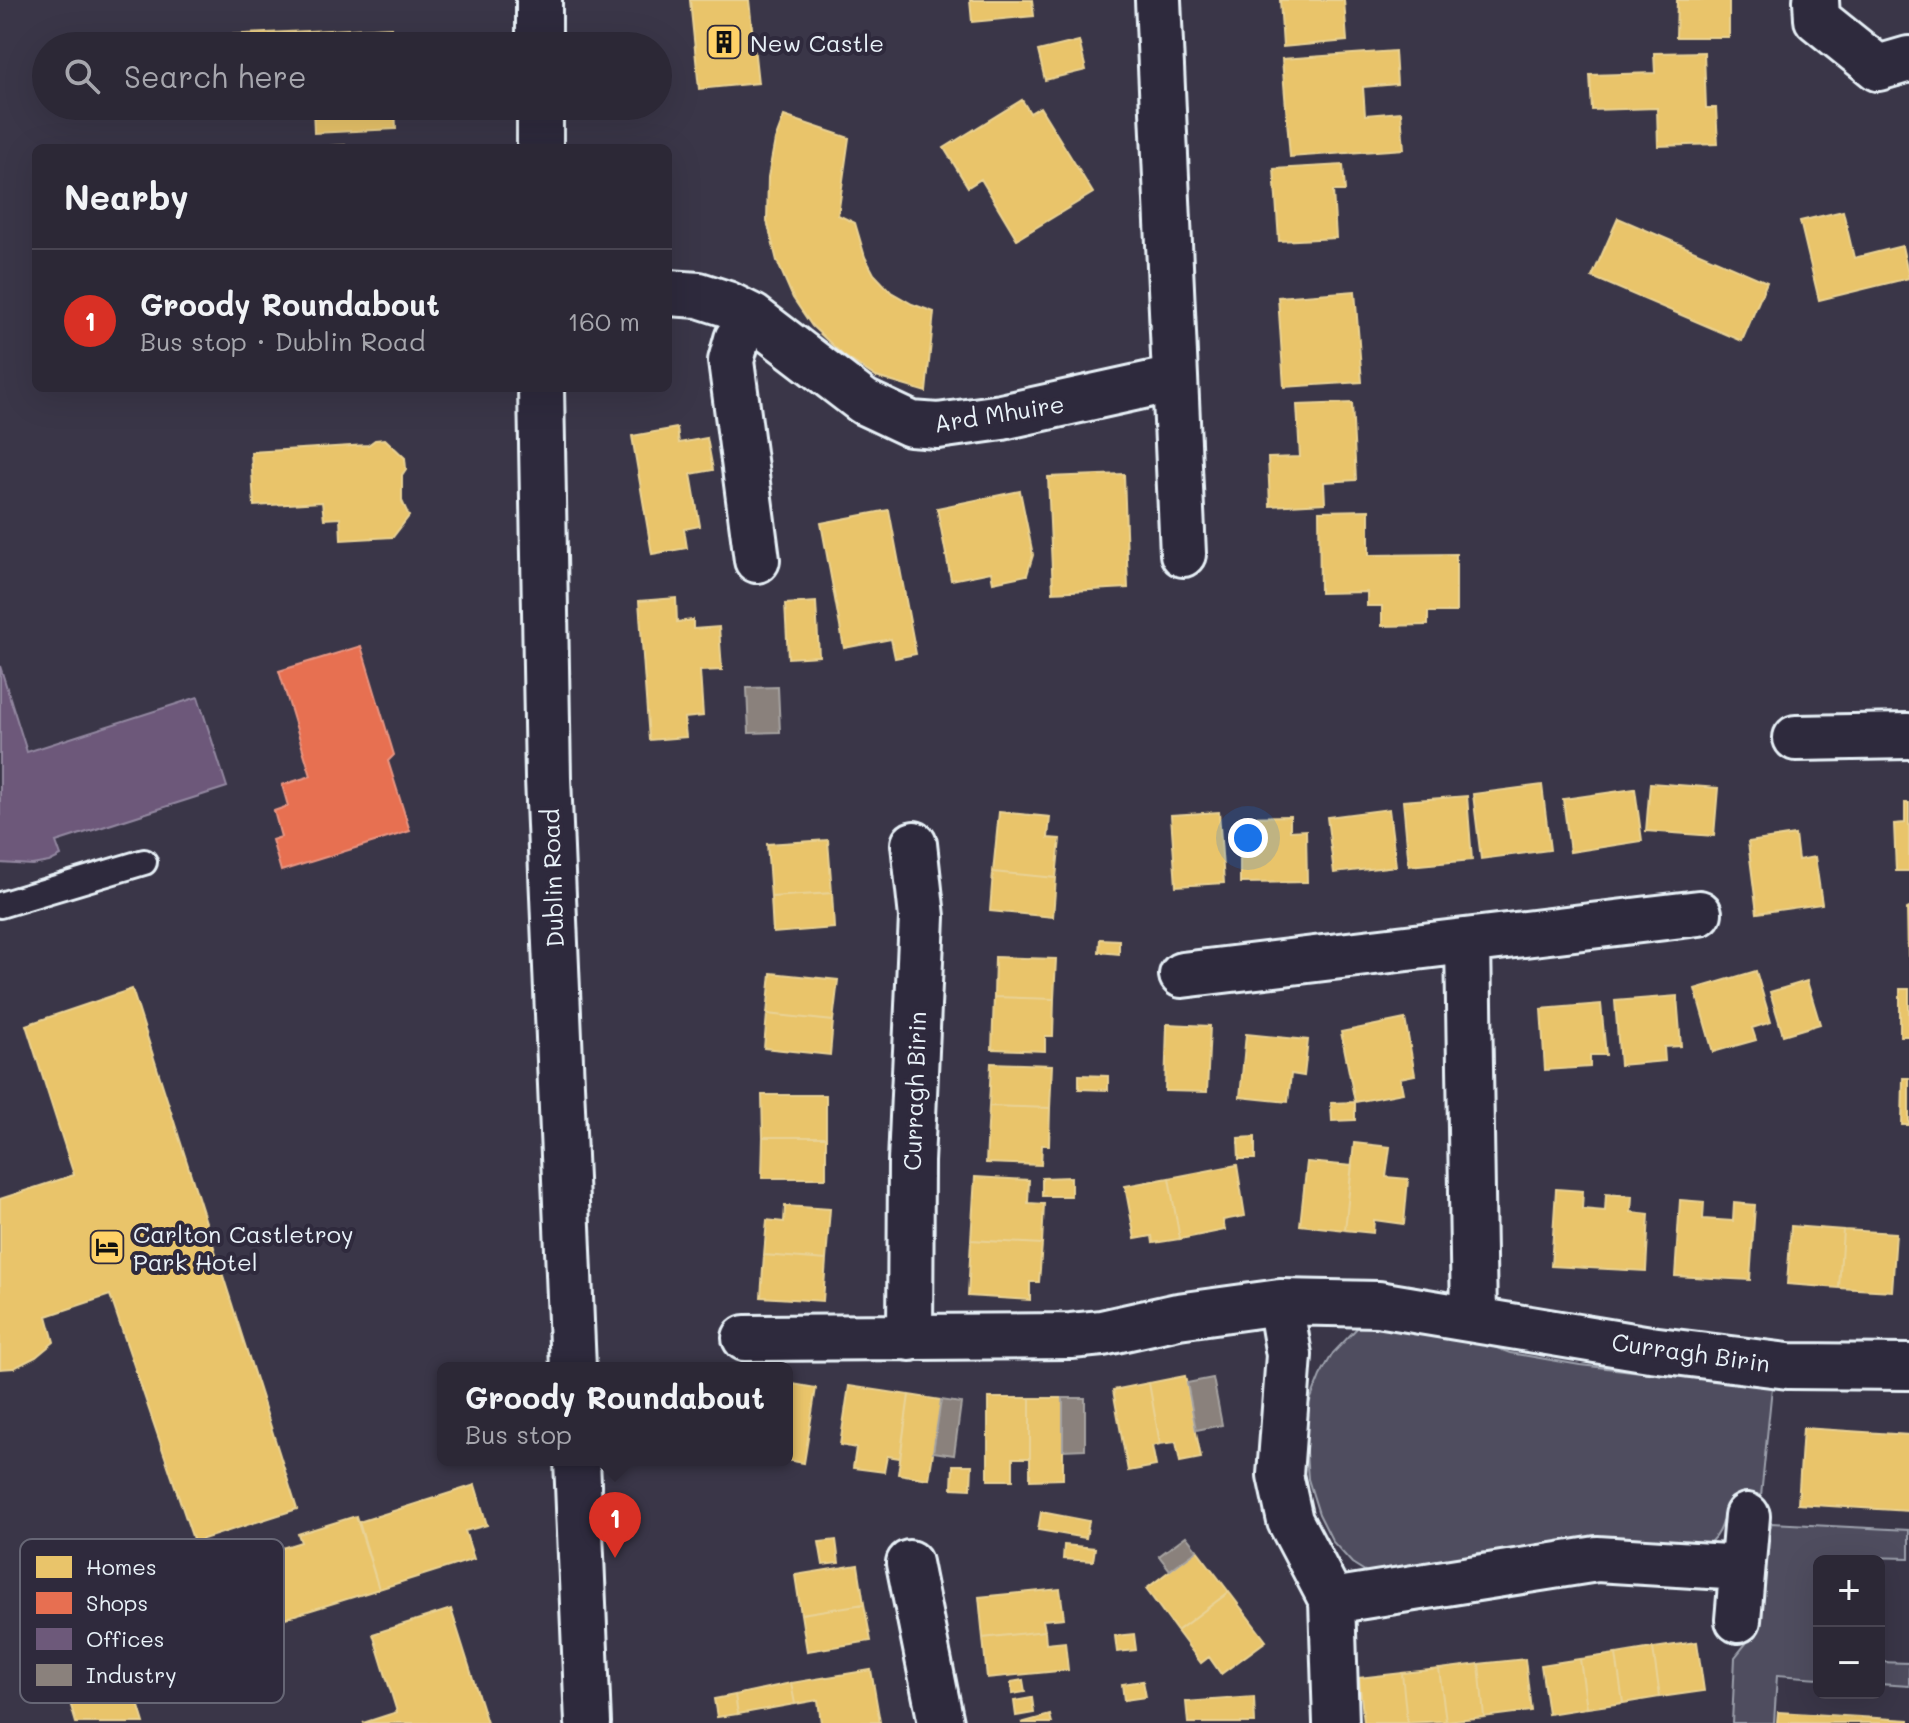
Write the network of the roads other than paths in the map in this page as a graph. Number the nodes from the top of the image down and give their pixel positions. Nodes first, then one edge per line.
1 (539, 0) edge
2 (1158, 0) edge
3 (1816, 0) edge
4 (539, 32) edge
5 (1909, 59) edge
6 (540, 120) edge
7 (540, 144) edge
8 (672, 293) edge
9 (753, 317) junction
10 (1174, 379) junction
11 (541, 392) edge
12 (1183, 554) dead end
13 (757, 560) dead end
14 (1909, 736) edge
15 (1796, 738) dead end
16 (914, 844) dead end
17 (144, 862) dead end
18 (0, 905) edge
19 (1699, 913) dead end
20 (1468, 941) junction
21 (1182, 975) dead end
22 (1280, 1302) junction
23 (1474, 1318) junction
24 (745, 1338) dead end
25 (910, 1338) junction
26 (573, 1362) edge
27 (1909, 1367) edge
28 (577, 1466) edge
29 (1747, 1516) dead end
30 (909, 1563) dead end
31 (1742, 1568) junction
32 (1332, 1601) junction
33 (1738, 1620) dead end
34 (588, 1723) edge
35 (941, 1723) edge
36 (1336, 1723) edge

1 - 4 street
2 - 10 street
3 - 5 street
6 - 7 street
8 - 9 street, Ard Mhuire
9 - 10 street, Ard Mhuire
9 - 13 street
10 - 12 street
11 - 26 street, Dublin Road
14 - 15 street
16 - 25 street, Curragh Birin
17 - 18 lane
19 - 20 street
20 - 21 street
20 - 23 street
22 - 23 street, Curragh Birin
22 - 25 street, Curragh Birin
22 - 32 street
23 - 27 street, Curragh Birin
24 - 25 street, Curragh Birin
28 - 34 street
29 - 31 street
30 - 35 street
31 - 32 street
31 - 33 street
32 - 36 street

